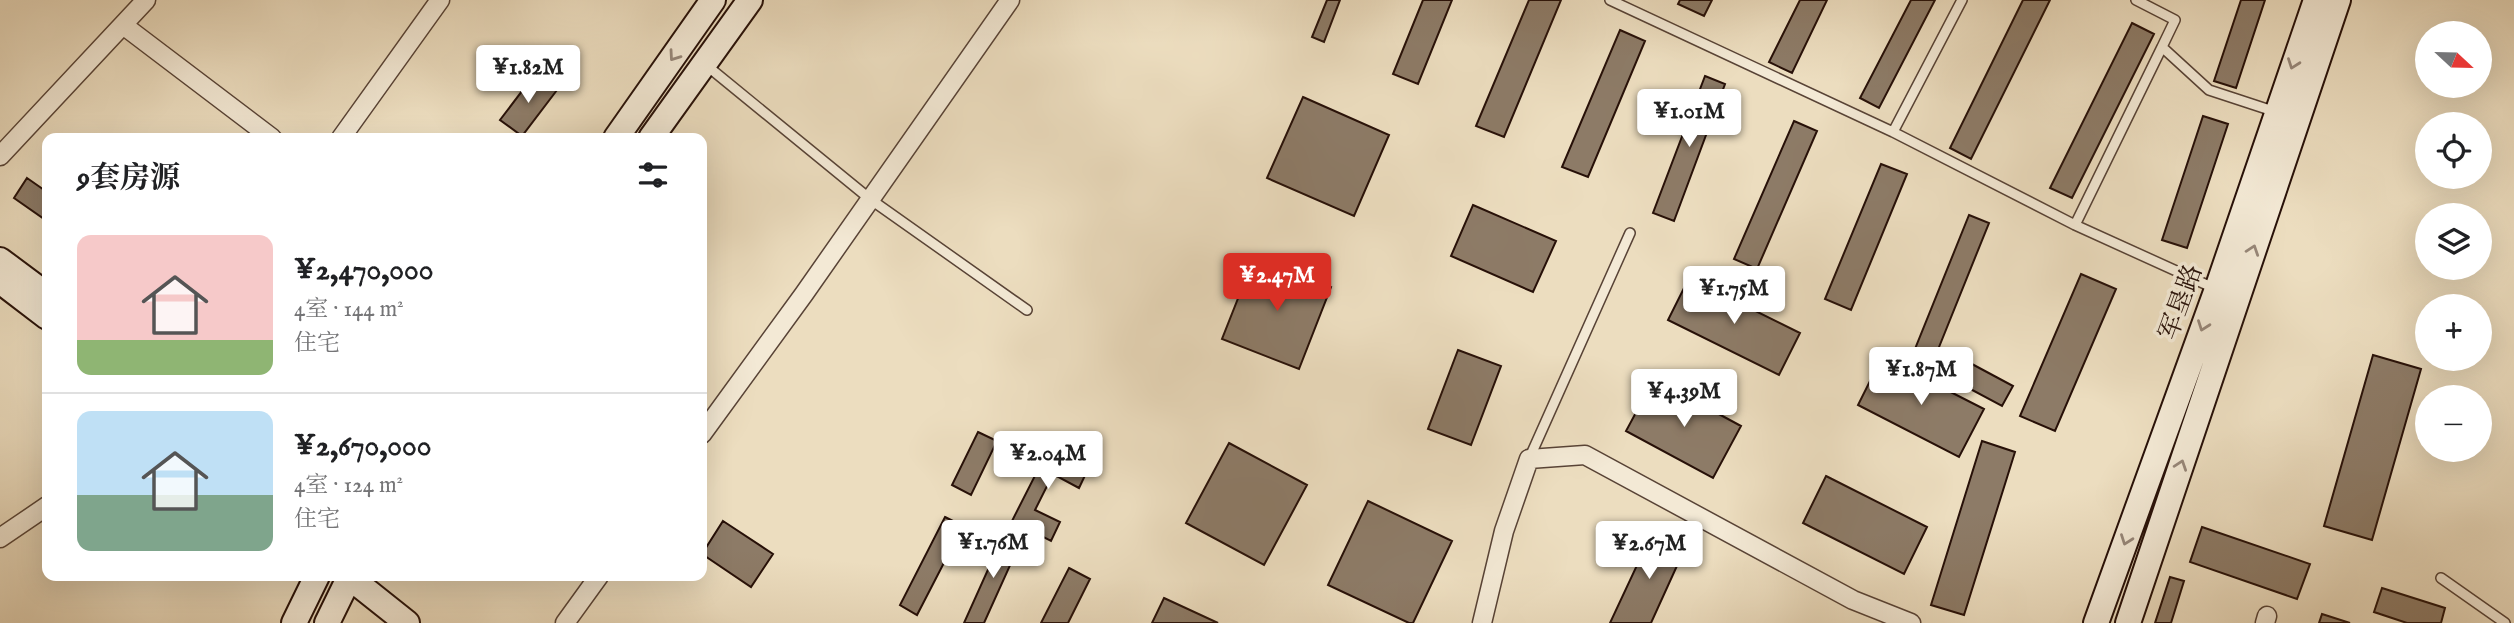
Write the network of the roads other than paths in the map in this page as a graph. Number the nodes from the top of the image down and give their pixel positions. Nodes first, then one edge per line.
1 (146, 0) edge
2 (440, 0) edge
3 (713, 0) edge
4 (750, 0) edge
5 (1010, 0) edge
6 (1610, 0) edge
7 (1962, 0) edge
8 (2136, 0) edge
9 (2316, 0) edge
10 (2338, 0) edge
11 (123, 26) junction
12 (2162, 47) junction
13 (704, 64) junction
14 (2277, 112) junction
15 (1893, 132) junction
16 (265, 133) edge
17 (345, 133) edge
18 (620, 133) edge
19 (655, 133) edge
20 (0, 156) edge
21 (870, 199) junction
22 (2075, 225) junction
23 (1630, 233) dead end
24 (0, 260) edge
25 (0, 281) edge
26 (42, 291) edge
27 (2227, 292) junction
28 (1027, 310) dead end
29 (42, 313) edge
30 (707, 427) edge
31 (1529, 459) junction
32 (42, 509) edge
33 (0, 538) edge
34 (2441, 578) dead end
35 (315, 581) edge
36 (347, 581) edge
37 (354, 581) edge
38 (595, 581) edge
39 (294, 623) edge
40 (327, 623) edge
41 (407, 623) edge
42 (565, 623) edge
43 (1482, 623) edge
44 (1911, 623) edge
45 (2096, 623) edge
46 (2128, 623) edge
47 (2505, 623) edge

1 - 11 street
2 - 17 street
3 -> 18 street
4 - 13 street
5 - 21 street
6 - 15 lane
7 - 15 lane
8 - 12 lane
9 -> 14 street, 军垦路
27 -> 10 street, 军垦路
11 - 16 street
11 - 20 street
12 - 14 lane
12 - 22 lane
13 - 19 street
13 - 21 lane
14 - 27 street, 军垦路
15 - 22 lane
21 - 28 lane
21 - 30 street
22 - 27 lane
23 - 31 lane
24 - 26 street
25 - 29 street
27 -> 45 street, 军垦路
46 -> 27 street, 军垦路
31 - 43 street
31 - 44 street
32 - 33 street
34 - 47 lane
35 - 39 street
36 - 40 street
37 - 41 street
38 - 42 street

